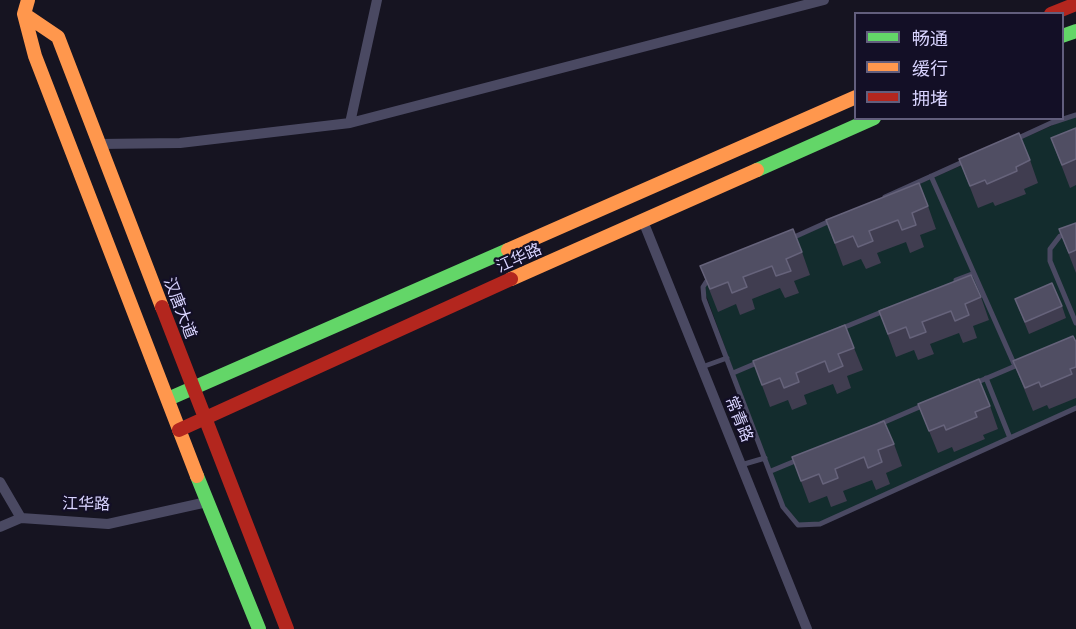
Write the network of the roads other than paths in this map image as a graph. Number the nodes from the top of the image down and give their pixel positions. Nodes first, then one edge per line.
1 (28, 0) edge
2 (376, 0) edge
3 (824, 0) edge
4 (1061, 0) edge
5 (802, 3) edge
6 (1076, 4) edge
7 (1041, 12) edge
8 (1056, 12) edge
9 (24, 14) junction
10 (854, 97) edge
11 (870, 120) edge
12 (1060, 120) edge
13 (350, 123) junction
14 (1007, 142) edge
15 (99, 144) junction
16 (975, 157) edge
17 (931, 176) junction
18 (877, 201) edge
19 (844, 215) edge
20 (643, 221) junction
21 (1076, 230) edge
22 (790, 239) edge
23 (717, 272) edge
24 (972, 274) junction
25 (951, 283) edge
26 (885, 310) edge
27 (1076, 322) edge
28 (831, 333) edge
29 (727, 357) junction
30 (766, 360) edge
31 (1025, 362) edge
32 (1015, 366) junction
33 (702, 368) junction
34 (733, 373) junction
35 (986, 378) junction
36 (193, 388) junction
37 (964, 388) edge
38 (168, 399) junction
39 (932, 402) edge
40 (1076, 408) edge
41 (205, 419) junction
42 (878, 425) edge
43 (179, 430) junction
44 (1010, 438) junction
45 (765, 458) junction
46 (803, 458) edge
47 (741, 465) junction
48 (771, 471) junction
49 (0, 482) edge
50 (207, 502) junction
51 (21, 518) junction
52 (0, 527) edge
53 (259, 629) edge
54 (287, 629) edge
55 (807, 629) edge

1 - 9 main road
2 - 13 street
3 - 5 street
4 - 7 main road
5 - 13 street
6 - 8 main road
9 - 15 main road, 汉唐大道
9 - 38 main road
10 - 36 main road, 江华路
11 - 20 main road, 江华路
12 - 14 lane
13 - 15 street
15 - 36 main road, 汉唐大道
16 - 17 lane
17 - 18 lane
17 - 24 lane
19 - 22 lane
20 - 33 street, 常青路
20 - 41 main road, 江华路
21 - 27 lane
23 - 29 lane
24 - 25 lane
24 - 32 lane
26 - 28 lane
29 - 33 lane
29 - 34 lane
30 - 34 lane
31 - 32 lane
32 - 35 lane
33 - 47 street, 常青路
34 - 45 lane
35 - 37 lane
35 - 44 lane
36 - 38 main road, 江华路
36 - 41 main road, 汉唐大道
38 - 43 main road
39 - 42 lane
40 - 44 lane
41 - 43 main road, 江华路
41 - 54 main road, 汉唐大道
43 - 50 main road
44 - 48 lane
45 - 47 lane
45 - 48 lane
46 - 48 lane
47 - 55 street, 常青路
49 - 51 street
50 - 51 street, 江华路
50 - 53 main road
51 - 52 street, 江华路

